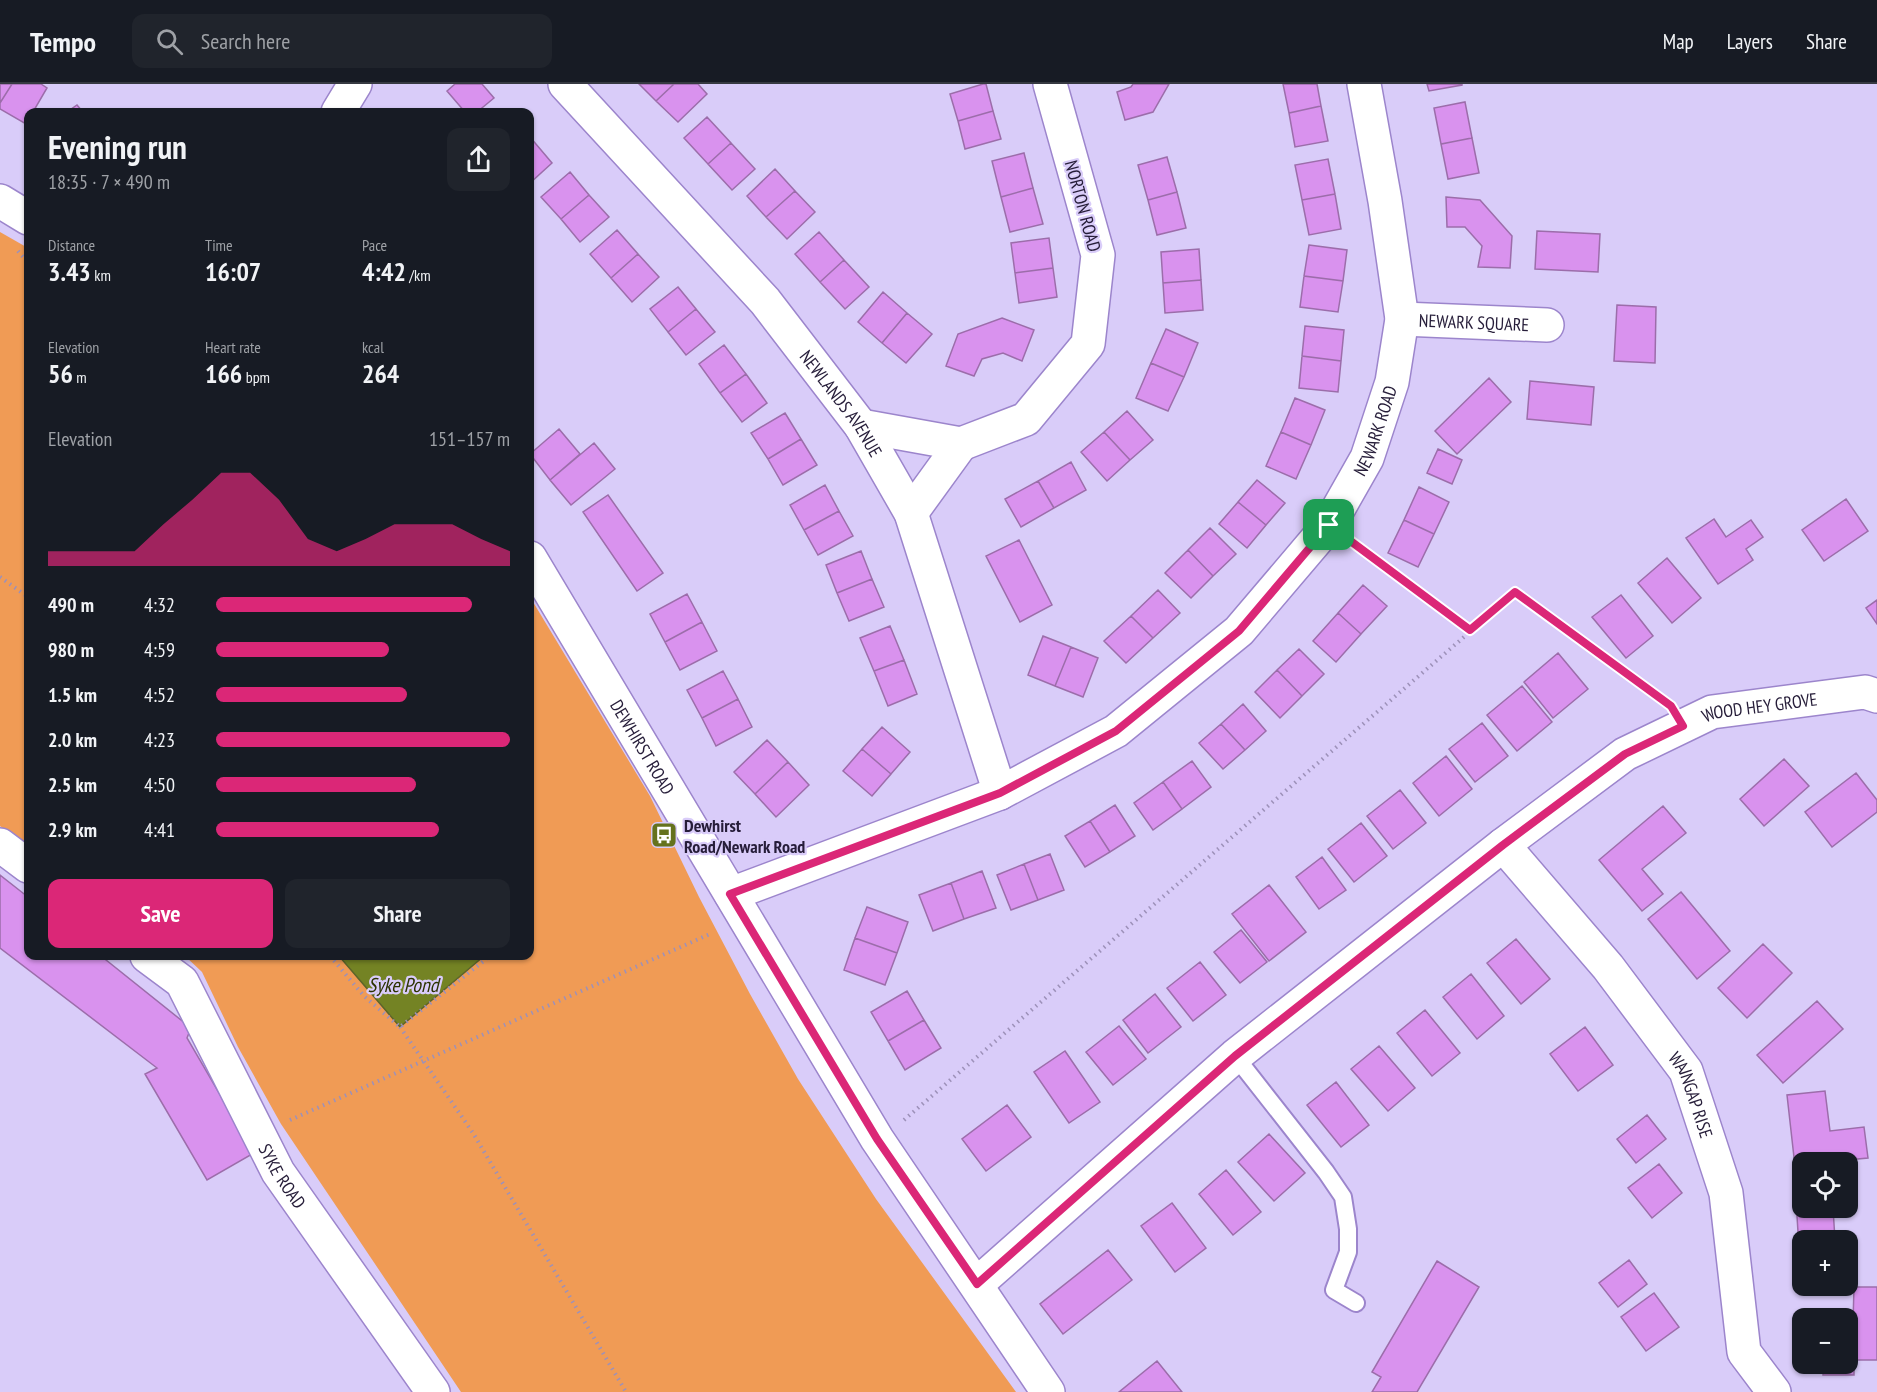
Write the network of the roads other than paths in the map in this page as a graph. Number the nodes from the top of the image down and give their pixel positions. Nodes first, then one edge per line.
1 (355, 84) edge
2 (565, 84) edge
3 (1050, 84) edge
4 (1364, 84) edge
5 (340, 108) edge
6 (0, 201) edge
7 (24, 216) edge
8 (1402, 319) junction
9 (1547, 326) dead end
10 (861, 426) junction
11 (961, 444) junction
12 (911, 513) junction
13 (534, 565) edge
14 (1877, 696) edge
15 (1000, 793) junction
16 (0, 845) edge
17 (1503, 845) junction
18 (24, 863) edge
19 (730, 894) junction
20 (152, 960) edge
21 (1235, 1056) junction
22 (977, 1284) junction
23 (1356, 1303) dead end
24 (433, 1392) edge
25 (1048, 1392) edge
26 (1774, 1392) edge

1 - 5 street
2 - 10 street, NEWLANDS AVENUE
3 - 11 street, NORTON ROAD
4 - 8 street, NEWARK ROAD
6 - 7 street
8 - 9 street, NEWARK SQUARE
8 - 15 street, NEWARK ROAD
10 - 11 street
10 - 12 street, NEWLANDS AVENUE
11 - 12 street
12 - 15 street, NEWLANDS AVENUE
13 - 19 street, DEWHIRST ROAD
14 - 17 street, WOOD HEY GROVE
15 - 19 street, NEWARK ROAD
16 - 18 street
17 - 21 street, WOOD HEY GROVE
17 - 26 street, WAINGAP RISE
19 - 22 street, DEWHIRST ROAD
20 - 24 street, SYKE ROAD
21 - 22 street, WOOD HEY GROVE
21 - 23 lane
22 - 25 street, DEWHIRST ROAD

